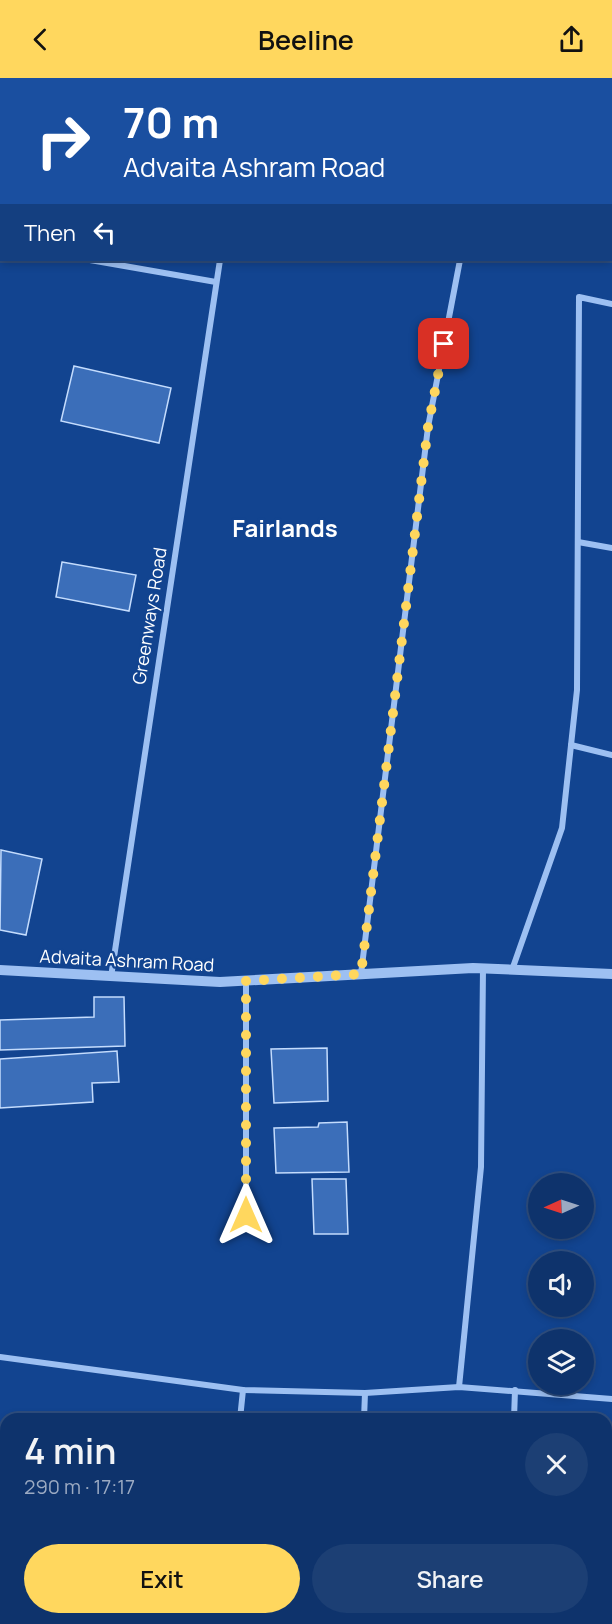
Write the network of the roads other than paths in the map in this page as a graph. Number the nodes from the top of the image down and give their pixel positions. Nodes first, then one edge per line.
1 (96, 261) edge
2 (220, 261) edge
3 (460, 261) edge
4 (216, 282) junction
5 (612, 304) edge
6 (578, 542) junction
7 (612, 548) edge
8 (571, 745) junction
9 (612, 755) edge
10 (483, 968) junction
11 (0, 970) edge
12 (512, 970) junction
13 (361, 974) junction
14 (612, 974) edge
15 (111, 977) junction
16 (246, 981) junction
17 (246, 1215) dead end
18 (0, 1357) edge
19 (459, 1387) junction
20 (243, 1390) junction
21 (515, 1390) junction
22 (365, 1393) junction
23 (612, 1399) edge
24 (241, 1413) edge
25 (364, 1413) edge
26 (514, 1413) edge

1 - 4 street
2 - 4 street, Greenways Road
3 - 13 street
4 - 15 street, Greenways Road
5 - 6 street
6 - 7 street
6 - 8 street
8 - 9 street
8 - 12 street
10 - 12 street, Advaita Ashram Road
10 - 13 street, Advaita Ashram Road
10 - 19 street
11 - 15 street, Advaita Ashram Road
12 - 14 street, Advaita Ashram Road
13 - 16 street, Advaita Ashram Road
15 - 16 street, Advaita Ashram Road
16 - 17 street
18 - 20 street
19 - 21 street
19 - 22 street
20 - 22 street
20 - 24 street
21 - 23 street
21 - 26 street
22 - 25 street

